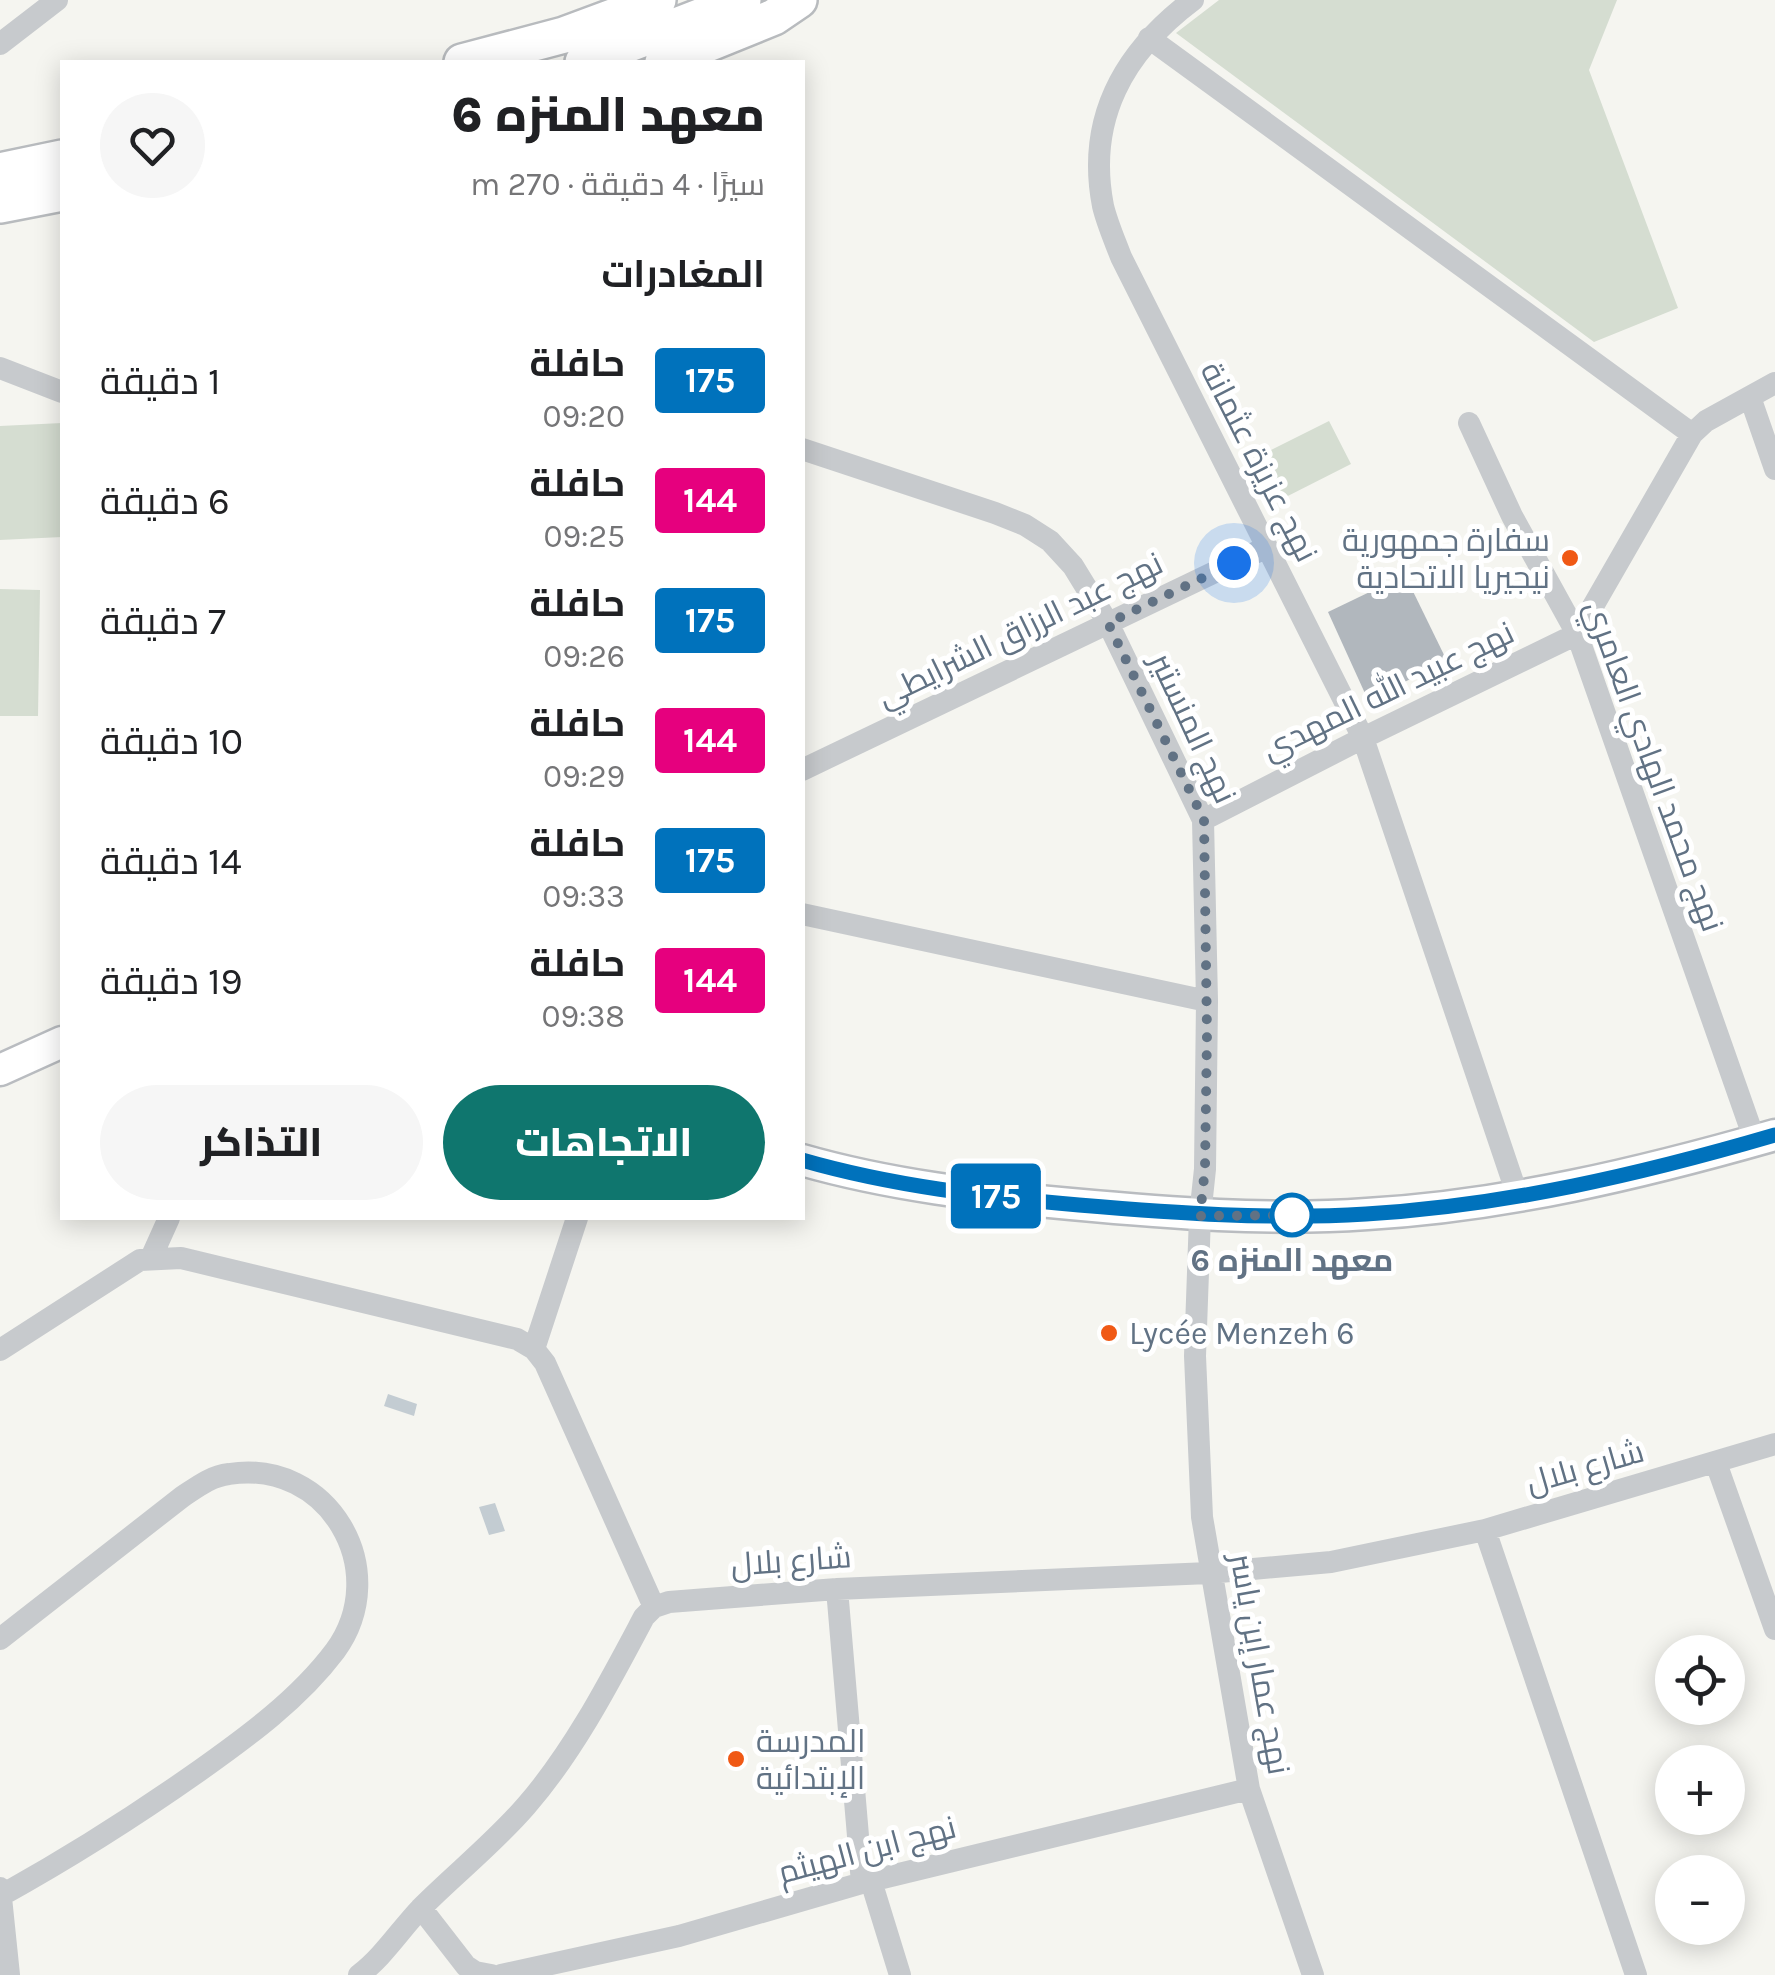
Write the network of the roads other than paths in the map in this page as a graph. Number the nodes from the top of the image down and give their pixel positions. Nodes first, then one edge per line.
1 (58, 0) edge
2 (658, 0) edge
3 (743, 0) edge
4 (799, 0) edge
5 (1192, 0) edge
6 (1149, 38) junction
7 (0, 44) edge
8 (470, 60) edge
9 (588, 60) edge
10 (667, 60) edge
11 (60, 158) edge
12 (0, 171) edge
13 (60, 192) edge
14 (0, 205) edge
15 (0, 368) edge
16 (1775, 383) edge
17 (60, 391) edge
18 (1750, 397) junction
19 (1469, 423) dead end
20 (1692, 434) junction
21 (805, 450) edge
22 (1775, 470) edge
23 (1266, 548) junction
24 (1108, 623) junction
25 (1577, 634) junction
26 (1363, 738) junction
27 (805, 769) edge
28 (1204, 820) junction
29 (805, 915) edge
30 (1207, 1001) junction
31 (60, 1043) edge
32 (0, 1070) edge
33 (1765, 1138) edge
34 (805, 1161) edge
35 (1518, 1197) junction
36 (1200, 1216) junction
37 (167, 1220) edge
38 (575, 1220) edge
39 (151, 1258) junction
40 (534, 1349) junction
41 (0, 1350) edge
42 (1775, 1444) edge
43 (1716, 1463) junction
44 (1485, 1530) junction
45 (1209, 1573) junction
46 (837, 1589) junction
47 (654, 1608) junction
48 (1775, 1628) edge
49 (0, 1639) edge
50 (1249, 1789) junction
51 (866, 1882) junction
52 (0, 1893) edge
53 (421, 1908) junction
54 (1305, 1972) edge
55 (9, 1975) edge
56 (358, 1975) edge
57 (492, 1975) edge
58 (501, 1975) edge
59 (900, 1975) edge
60 (1636, 1975) edge

1 - 7 street
2 - 8 highway
3 - 9 highway
4 - 10 highway
5 - 6 street, نهج عزيزة عثمانة
6 - 20 street
6 - 23 street, نهج عزيزة عثمانة
11 - 12 highway
13 - 14 highway
15 - 17 street
16 - 18 street
18 - 20 street
18 - 22 street
19 - 25 street, نهج محمد الهادي العامري
20 - 25 street
21 - 24 street, نهج المنستير
23 - 24 street, نهج عبد الرزاق الشرايطي
23 - 26 street, نهج عزيزة عثمانة
24 - 27 street, نهج عبد الرزاق الشرايطي
24 - 28 street, نهج المنستير
25 - 26 street, نهج عبيد الله المهدي
25 - 33 street, نهج محمد الهادي العامري
26 - 28 street, نهج عبيد الله المهدي
26 - 35 street, نهج عزيزة عثمانة
28 - 30 street, نهج المنستير
29 - 30 street
30 - 36 street, نهج المنستير
31 - 32 main road
33 - 35 main road
34 - 36 main road
35 - 36 main road
36 - 45 street, نهج عمار إبن ياسر
37 - 39 street
38 - 40 street
39 - 40 street
39 - 41 street
40 - 47 street
42 - 43 street, شارع بلال
43 - 44 street, شارع بلال
43 - 48 street
44 - 45 street, شارع بلال
44 - 60 street
45 - 46 street, شارع بلال
45 - 50 street, نهج عمار إبن ياسر
46 - 47 street, شارع بلال
46 - 51 street
47 - 53 street
49 - 52 street
50 - 51 street, نهج ابن الهيثم
50 - 54 street, نهج عمار إبن ياسر
51 - 58 street, نهج ابن الهيثم
51 - 59 street
52 - 55 street
53 - 56 street
53 - 57 street

